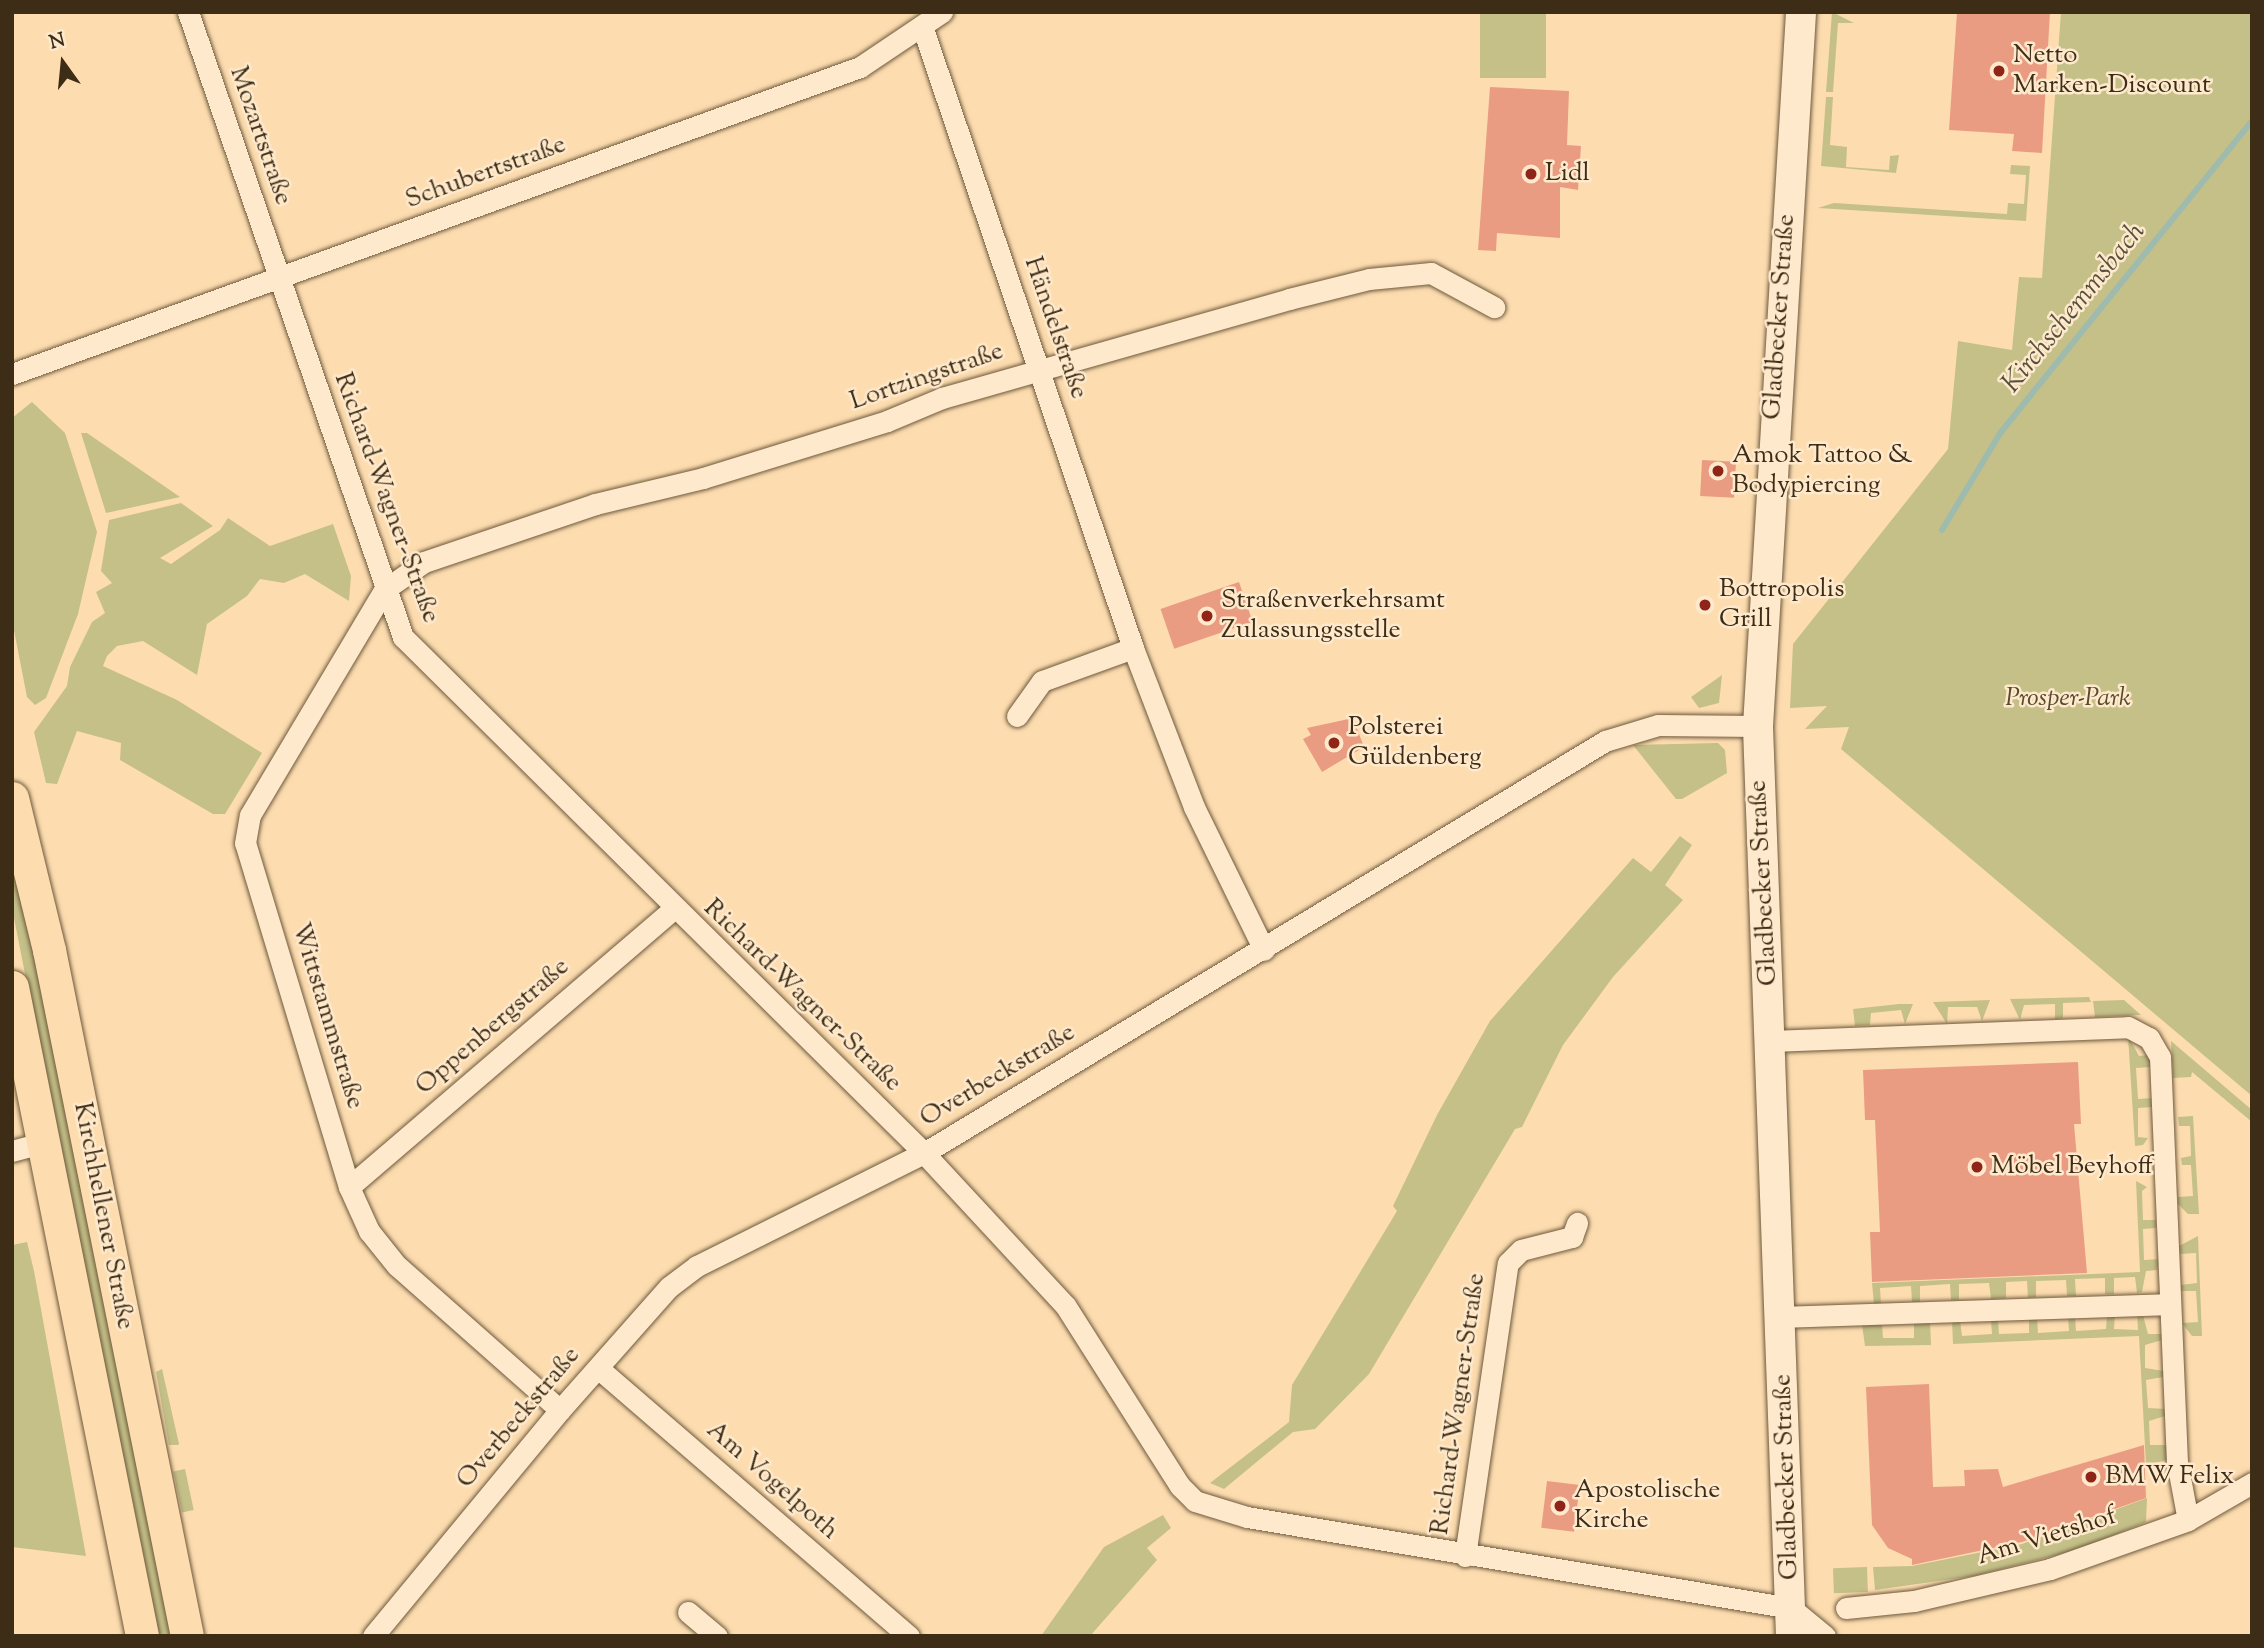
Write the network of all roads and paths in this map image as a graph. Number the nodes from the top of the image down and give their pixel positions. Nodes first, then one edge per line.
1 (188, 12) edge
2 (942, 12) edge
3 (1801, 12) edge
4 (922, 26) junction
5 (278, 277) junction
6 (1494, 307) dead end
7 (12, 361) edge
8 (37, 363) junction
9 (1039, 369) junction
10 (12, 374) edge
11 (12, 388) edge
12 (384, 590) junction
13 (1133, 648) junction
14 (1017, 716) dead end
15 (1758, 726) junction
16 (12, 799) edge
17 (673, 909) junction
18 (1264, 950) junction
19 (12, 988) edge
20 (1771, 1041) junction
21 (45, 1142) junction
22 (12, 1151) edge
23 (924, 1153) junction
24 (349, 1187) junction
25 (1577, 1223) dead end
26 (2170, 1304) junction
27 (1782, 1317) junction
28 (598, 1368) junction
29 (560, 1410) junction
30 (2252, 1483) edge
31 (2188, 1520) junction
32 (1465, 1556) junction
33 (1846, 1608) dead end
34 (688, 1612) dead end
35 (1791, 1622) edge
36 (904, 1634) edge
37 (142, 1636) edge
38 (187, 1636) edge
39 (373, 1636) edge
40 (717, 1636) edge
41 (1825, 1636) edge

1 - 5 street, Mozartstraße
2 - 4 street, Schubertstraße
3 - 15 main road, Gladbecker Straße
4 - 5 street, Schubertstraße
4 - 9 street, Händelstraße
5 - 8 street, Schubertstraße
5 - 12 street, Richard-Wagner-Straße
6 - 9 street, Lortzingstraße
7 - 8 street, Schubertstraße
8 - 10 street, Schubertstraße
8 - 11 street, Schubertstraße
9 - 12 street, Lortzingstraße
9 - 13 street, Händelstraße
12 - 17 street, Richard-Wagner-Straße
12 - 24 street, Wittstammstraße
13 - 14 street
13 - 18 street, Händelstraße
15 - 18 street, Overbeckstraße
15 - 20 main road, Gladbecker Straße
16 - 38 main road, Kirchhellener Straße
17 - 23 street, Richard-Wagner-Straße
17 - 24 street, Oppenbergstraße
18 - 23 street, Overbeckstraße
19 - 21 main road, Kirchhellener Straße
20 - 26 street
20 - 27 main road, Gladbecker Straße
21 - 22 street, Kirchhellener Straße
21 - 37 main road, Kirchhellener Straße
23 - 28 street, Overbeckstraße
23 - 32 street, Richard-Wagner-Straße
24 - 29 street, Wittstammstraße
25 - 32 street, Richard-Wagner-Straße
26 - 27 street
26 - 31 street
27 - 35 main road, Gladbecker Straße
28 - 29 street, Overbeckstraße
28 - 36 street, Am Vogelpoth
29 - 39 street, Overbeckstraße
30 - 31 street, Am Vietshof
31 - 33 street, Am Vietshof
32 - 35 street, Richard-Wagner-Straße
34 - 40 street
35 - 41 street

